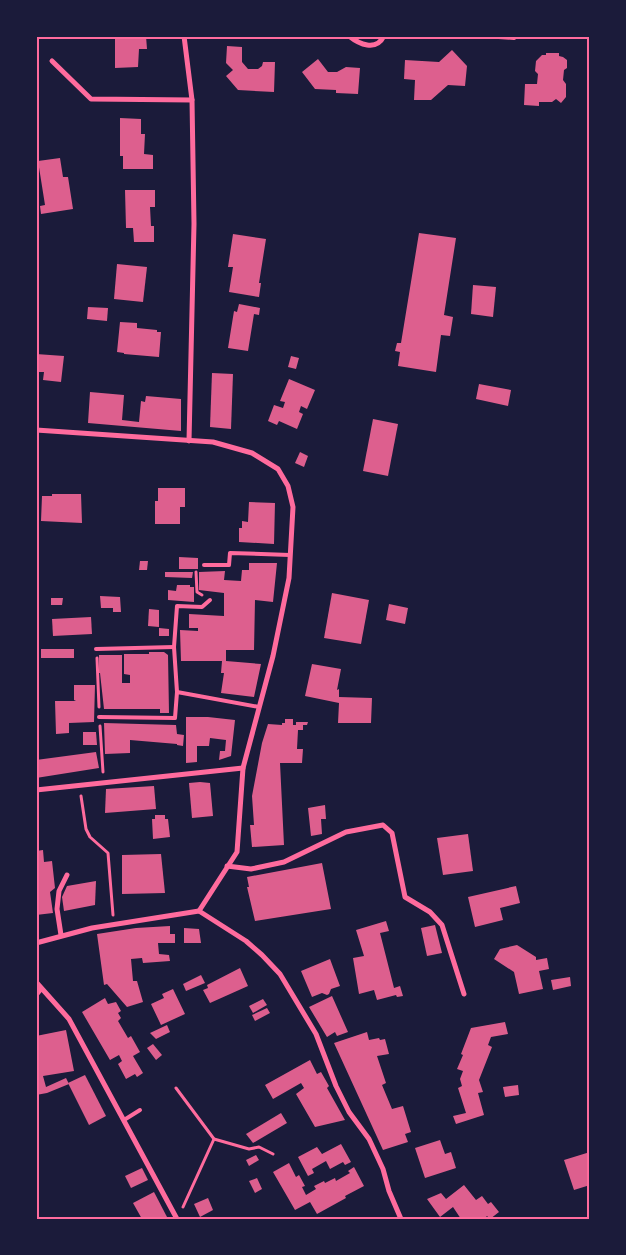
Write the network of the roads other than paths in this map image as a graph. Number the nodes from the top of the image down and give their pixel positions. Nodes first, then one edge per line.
1 (184, 36) edge
2 (349, 36) edge
3 (384, 36) edge
4 (483, 36) edge
5 (514, 38) dead end
6 (52, 62) dead end
7 (192, 100) junction
8 (36, 430) edge
9 (189, 441) junction
10 (290, 555) junction
11 (204, 565) road end
12 (210, 600) road end
13 (174, 647) junction
14 (96, 648) road end
15 (177, 692) junction
16 (259, 707) junction
17 (99, 717) road end
18 (243, 768) junction
19 (36, 790) edge
20 (227, 866) junction
21 (67, 876) dead end
22 (199, 911) junction
23 (61, 935) junction
24 (36, 943) edge
25 (36, 982) edge
26 (41, 989) junction
27 (464, 994) dead end
28 (36, 995) edge
29 (140, 1110) dead end
30 (124, 1120) junction
31 (177, 1219) edge
32 (401, 1219) edge

1 - 7 street
2 - 3 street
4 - 5 lane
6 - 7 street
7 - 9 street
8 - 9 street
9 - 10 street
10 - 11 lane
10 - 16 street
12 - 13 lane
13 - 14 lane
13 - 15 lane
15 - 16 lane
15 - 17 lane
16 - 18 street
18 - 19 street
18 - 20 street
20 - 22 street
20 - 27 street
21 - 23 street
22 - 23 street
22 - 32 street
23 - 24 street
25 - 26 street
26 - 28 street
26 - 30 street
29 - 30 lane
30 - 31 street

